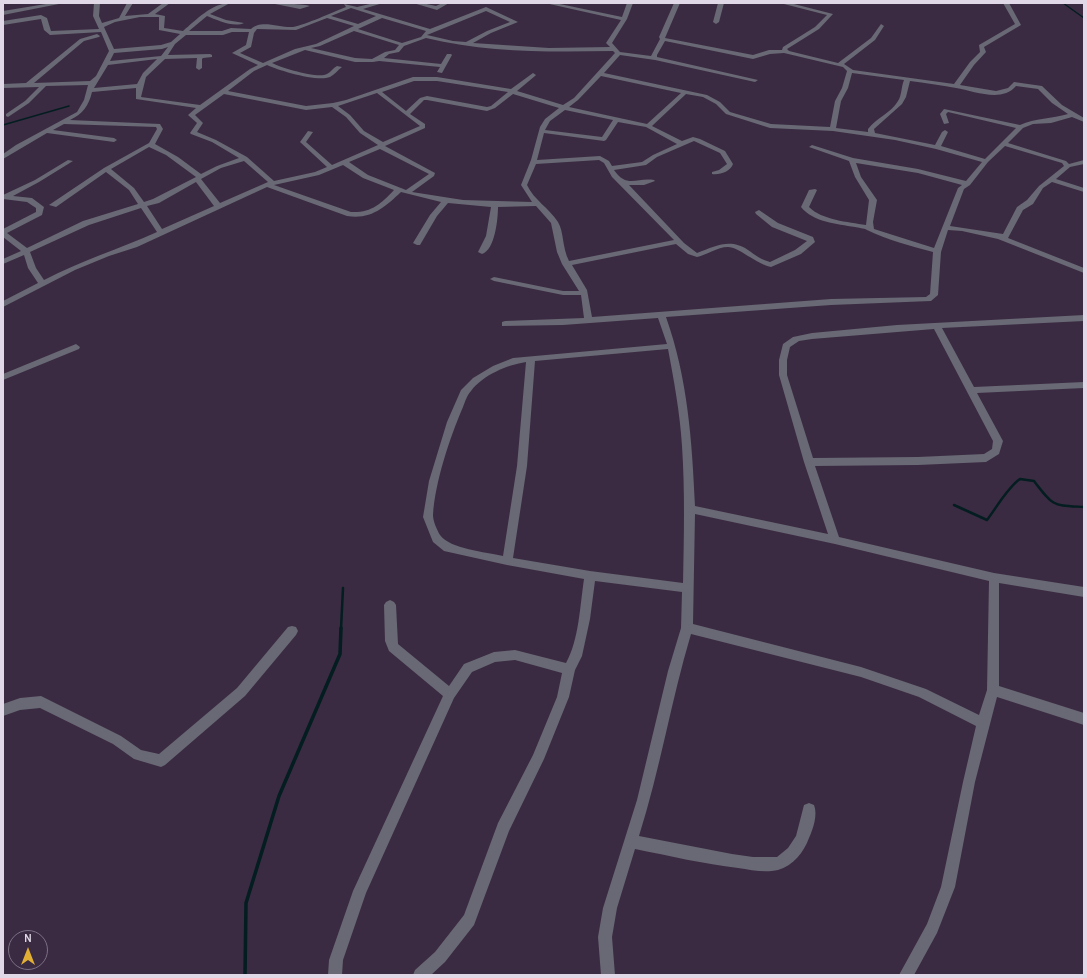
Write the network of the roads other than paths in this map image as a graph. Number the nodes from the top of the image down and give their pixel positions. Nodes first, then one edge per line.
1 (61, 3) edge
2 (97, 3) edge
3 (130, 3) edge
4 (167, 3) edge
5 (227, 3) edge
6 (273, 3) edge
7 (342, 3) edge
8 (380, 3) edge
9 (416, 3) edge
10 (446, 3) edge
11 (548, 3) edge
12 (630, 3) edge
13 (677, 3) edge
14 (721, 3) edge
15 (783, 3) edge
16 (1006, 3) edge
17 (307, 6) dead end
18 (354, 7) junction
19 (3, 13) edge
20 (206, 14) junction
21 (150, 15) junction
22 (326, 16) junction
23 (381, 16) junction
24 (624, 19) junction
25 (120, 20) junction
26 (716, 22) dead end
27 (3, 23) edge
28 (241, 23) dead end
29 (881, 26) dead end
30 (356, 28) junction
31 (103, 30) junction
32 (252, 31) junction
33 (430, 31) junction
34 (185, 32) junction
35 (425, 37) junction
36 (663, 39) junction
37 (173, 43) junction
38 (467, 44) junction
39 (402, 45) junction
40 (305, 49) junction
41 (112, 51) junction
42 (616, 51) junction
43 (786, 51) junction
44 (449, 55) dead end
45 (202, 56) junction
46 (210, 56) dead end
47 (164, 57) junction
48 (380, 58) junction
49 (655, 58) junction
50 (106, 62) junction
51 (840, 64) junction
52 (267, 65) junction
53 (443, 66) junction
54 (339, 67) dead end
55 (199, 68) dead end
56 (850, 70) junction
57 (600, 74) junction
58 (533, 75) dead end
59 (437, 79) junction
60 (908, 79) junction
61 (755, 80) dead end
62 (28, 85) junction
63 (44, 85) junction
64 (3, 86) edge
65 (139, 86) junction
66 (956, 86) junction
67 (91, 87) junction
68 (510, 91) junction
69 (224, 92) junction
70 (377, 92) junction
71 (685, 92) junction
72 (333, 105) junction
73 (201, 107) junction
74 (564, 108) junction
75 (406, 114) junction
76 (8, 115) dead end
77 (1072, 115) junction
78 (617, 119) junction
79 (1084, 120) edge
80 (64, 122) junction
81 (946, 123) dead end
82 (648, 126) junction
83 (1021, 127) junction
84 (833, 129) junction
85 (47, 131) junction
86 (541, 131) junction
87 (310, 132) dead end
88 (945, 132) dead end
89 (872, 134) junction
90 (114, 140) dead end
91 (682, 144) junction
92 (1004, 144) junction
93 (151, 145) junction
94 (382, 146) junction
95 (937, 147) junction
96 (812, 148) dead end
97 (3, 157) edge
98 (244, 158) junction
99 (852, 160) junction
100 (70, 161) dead end
101 (986, 161) junction
102 (533, 162) junction
103 (1084, 162) edge
104 (345, 163) junction
105 (1068, 166) junction
106 (332, 168) junction
107 (609, 168) junction
108 (106, 169) junction
109 (714, 173) dead end
110 (198, 178) junction
111 (1052, 180) junction
112 (652, 181) dead end
113 (622, 182) junction
114 (270, 184) junction
115 (968, 184) junction
116 (404, 190) junction
117 (813, 190) dead end
118 (1084, 190) edge
119 (5, 196) edge
120 (446, 201) junction
121 (495, 203) junction
122 (538, 204) junction
123 (53, 205) dead end
124 (144, 206) junction
125 (219, 207) junction
126 (759, 212) dead end
127 (869, 228) junction
128 (946, 228) junction
129 (3, 232) edge
130 (161, 233) junction
131 (1000, 237) junction
132 (417, 243) dead end
133 (682, 243) junction
134 (26, 251) junction
135 (938, 251) junction
136 (482, 252) dead end
137 (3, 262) edge
138 (566, 264) junction
139 (1084, 271) edge
140 (494, 279) dead end
141 (42, 283) junction
142 (584, 293) junction
143 (3, 304) edge
144 (661, 315) junction
145 (1084, 318) edge
146 (588, 319) junction
147 (505, 324) dead end
148 (937, 326) junction
149 (672, 346) junction
150 (76, 347) dead end
151 (531, 359) junction
152 (3, 377) edge
153 (1084, 385) edge
154 (972, 390) junction
155 (809, 462) junction
156 (690, 509) junction
157 (835, 540) junction
158 (507, 561) junction
159 (590, 576) junction
160 (994, 578) junction
161 (689, 588) junction
162 (1084, 592) edge
163 (390, 604) dead end
164 (687, 628) junction
165 (292, 631) dead end
166 (569, 669) junction
167 (993, 690) junction
168 (450, 694) junction
169 (3, 710) edge
170 (1084, 719) edge
171 (983, 723) junction
172 (809, 810) dead end
173 (630, 841) junction
174 (335, 975) edge
175 (420, 975) edge
176 (608, 975) edge
177 (906, 975) edge

1 - 19 street
2 - 31 street
3 - 25 street
4 - 21 street
5 - 20 street
6 - 17 street
7 - 18 street
8 - 18 street
9 - 10 street
11 - 24 street
12 - 24 street
13 - 36 street
14 - 26 street
15 - 43 street
16 - 66 street
18 - 22 street
18 - 23 street
20 - 28 street
20 - 34 street
21 - 25 street
21 - 34 street
22 - 30 street
22 - 32 street
23 - 30 street
23 - 33 street
24 - 42 street
25 - 31 street
27 - 31 street
29 - 51 street
30 - 39 street
30 - 40 street
31 - 41 street
31 - 62 street
32 - 34 street
32 - 52 street
33 - 35 street
33 - 38 street
34 - 37 street
35 - 38 street
35 - 39 street
36 - 43 street
36 - 49 street
37 - 41 street
37 - 47 street
38 - 42 street
39 - 48 street
40 - 48 street
40 - 52 street
41 - 50 street
42 - 49 street
42 - 57 street
43 - 51 street
44 - 53 street
45 - 46 street
45 - 47 street
45 - 55 street
47 - 50 street
47 - 65 street
48 - 53 street
49 - 61 street
50 - 67 street
51 - 56 street
52 - 54 street
52 - 69 street
53 - 59 street
56 - 60 street
56 - 84 street
57 - 71 street
57 - 74 street
58 - 68 street
59 - 68 street
59 - 70 street
60 - 66 street
60 - 89 street
62 - 63 street
62 - 64 street
63 - 67 street
63 - 76 street
65 - 67 street
65 - 73 street
66 - 77 street
67 - 80 street
68 - 74 street
68 - 75 street
69 - 72 street
69 - 73 street
70 - 72 street
70 - 75 street
71 - 82 street
71 - 84 street
72 - 94 street
73 - 98 street
74 - 78 street
74 - 86 street
75 - 94 street
77 - 79 street
77 - 83 street
78 - 82 street
78 - 86 street
80 - 85 street
80 - 93 street
81 - 83 street
82 - 91 street
83 - 92 street
84 - 89 street
85 - 90 street
85 - 97 street
86 - 102 street
87 - 106 street
88 - 95 street
89 - 95 street
91 - 107 street
91 - 109 street
92 - 101 street
92 - 105 street
93 - 108 street
93 - 110 street
94 - 104 street
94 - 116 street
95 - 101 street
96 - 99 street
98 - 110 street
98 - 114 street
99 - 115 street
99 - 127 street
100 - 119 street
101 - 115 street
102 - 107 street
102 - 122 street
103 - 105 street
104 - 106 street
104 - 116 street
105 - 111 street
106 - 114 street
107 - 113 street
108 - 123 street
108 - 124 street
110 - 124 street
110 - 125 street
111 - 118 street
111 - 131 street
112 - 113 street
113 - 133 street
114 - 116 street
114 - 125 street
115 - 128 street
116 - 120 street
117 - 127 street
119 - 129 street
120 - 121 street
120 - 132 street
121 - 122 street
121 - 136 street
122 - 138 street
124 - 130 street
124 - 134 street
125 - 130 street
126 - 133 street
127 - 135 street
128 - 131 street
128 - 135 street
129 - 134 street
130 - 141 street
131 - 139 street
133 - 138 street
134 - 137 street
134 - 141 street
135 - 144 street
138 - 142 street
140 - 142 street
141 - 143 street
142 - 146 street
144 - 146 street
144 - 149 street
145 - 148 street
146 - 147 street
148 - 154 street
148 - 155 street
149 - 151 street
149 - 156 street
150 - 152 street
151 - 158 street
151 - 158 street
153 - 154 street
154 - 155 street
155 - 157 street
156 - 157 street
156 - 161 street
157 - 160 street
158 - 159 street
159 - 161 street
159 - 166 street
160 - 162 street
160 - 167 street
161 - 164 street
163 - 168 street
164 - 171 street
164 - 173 street
165 - 169 street
166 - 168 street
166 - 175 street
167 - 170 street
167 - 171 street
168 - 174 street
171 - 177 street
172 - 173 street
173 - 176 street

